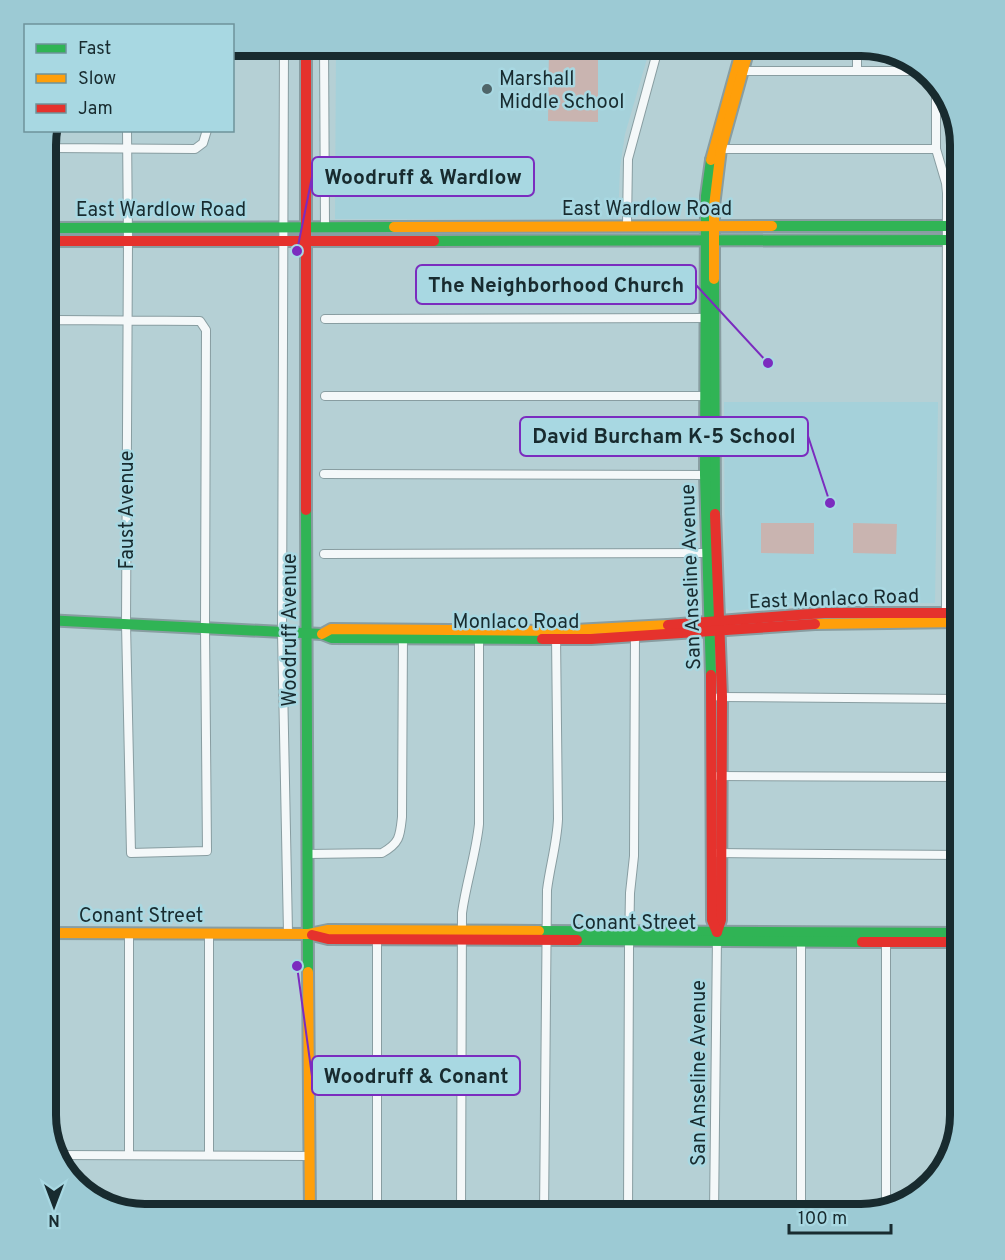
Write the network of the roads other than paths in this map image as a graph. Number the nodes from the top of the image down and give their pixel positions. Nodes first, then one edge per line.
1 (284, 55) edge
2 (306, 55) edge
3 (324, 55) edge
4 (656, 56) edge
5 (741, 56) edge
6 (745, 56) edge
7 (857, 56) edge
8 (739, 70) junction
9 (857, 70) junction
10 (910, 71) edge
11 (936, 98) edge
12 (127, 132) edge
13 (206, 132) edge
14 (56, 148) edge
15 (127, 148) junction
16 (717, 149) junction
17 (936, 149) junction
18 (627, 225) junction
19 (306, 226) junction
20 (325, 226) junction
21 (710, 226) junction
22 (870, 226) junction
23 (947, 226) junction
24 (128, 227) junction
25 (284, 227) junction
26 (793, 227) junction
27 (56, 228) edge
28 (710, 240) junction
29 (793, 240) junction
30 (870, 240) junction
31 (947, 240) junction
32 (56, 241) edge
33 (128, 241) junction
34 (284, 241) junction
35 (306, 241) junction
36 (710, 318) junction
37 (127, 319) junction
38 (325, 319) dead end
39 (56, 320) edge
40 (325, 396) dead end
41 (710, 396) junction
42 (324, 474) dead end
43 (710, 475) junction
44 (710, 553) junction
45 (324, 554) dead end
46 (950, 616) edge
47 (946, 617) junction
48 (950, 618) edge
49 (56, 620) edge
50 (126, 624) junction
51 (713, 626) junction
52 (205, 628) junction
53 (282, 632) junction
54 (635, 632) junction
55 (307, 634) junction
56 (403, 634) junction
57 (479, 635) junction
58 (556, 635) junction
59 (717, 697) junction
60 (950, 699) edge
61 (716, 776) junction
62 (950, 777) edge
63 (717, 853) junction
64 (308, 854) junction
65 (950, 855) edge
66 (55, 933) edge
67 (129, 933) junction
68 (209, 933) junction
69 (288, 933) junction
70 (309, 933) junction
71 (950, 934) edge
72 (377, 935) junction
73 (461, 935) junction
74 (546, 935) junction
75 (629, 936) junction
76 (717, 936) junction
77 (801, 937) junction
78 (886, 937) junction
79 (950, 941) edge
80 (65, 1155) edge
81 (129, 1155) junction
82 (209, 1155) junction
83 (310, 1156) junction
84 (886, 1200) edge
85 (310, 1204) edge
86 (377, 1204) edge
87 (461, 1204) edge
88 (544, 1204) edge
89 (627, 1204) edge
90 (714, 1204) edge
91 (801, 1204) edge

1 - 25 street, Woodruff Avenue
2 - 19 main road, Woodruff Avenue
3 - 20 street
4 - 18 street
5 - 8 main road, San Anseline Avenue
6 - 8 main road, San Anseline Avenue
7 - 9 street
8 - 9 street
8 - 16 main road, San Anseline Avenue
9 - 10 street
11 - 17 street
12 - 15 street, Faust Avenue
13 - 15 street
14 - 15 street
15 - 24 street, Faust Avenue
16 - 17 street
16 - 21 main road, San Anseline Avenue
17 - 23 street
18 - 20 main road, East Wardlow Road
18 - 21 main road, East Wardlow Road
19 - 20 main road, East Wardlow Road
19 - 25 main road, East Wardlow Road
19 - 35 main road, Woodruff Avenue
21 - 26 main road, East Wardlow Road
21 - 28 main road, San Anseline Avenue
22 - 23 main road, East Wardlow Road
22 - 26 main road, East Wardlow Road
22 - 30 main road
23 - 31 street
24 - 25 main road, East Wardlow Road
24 - 27 main road, East Wardlow Road
24 - 33 street, Faust Avenue
25 - 34 street, Woodruff Avenue
26 - 29 main road
28 - 29 main road, East Wardlow Road
28 - 35 main road, East Wardlow Road
28 - 36 main road, San Anseline Avenue
29 - 30 main road, East Wardlow Road
30 - 31 main road, East Wardlow Road
31 - 47 street
32 - 33 main road, East Wardlow Road
33 - 34 main road, East Wardlow Road
33 - 37 street, Faust Avenue
34 - 35 main road, East Wardlow Road
34 - 53 street, Woodruff Avenue
35 - 55 main road, Woodruff Avenue
36 - 38 street
36 - 41 main road, San Anseline Avenue
37 - 39 street
37 - 50 street, Faust Avenue
37 - 52 street
40 - 41 street
41 - 43 main road, San Anseline Avenue
42 - 43 street
43 - 44 main road, San Anseline Avenue
44 - 45 street
44 - 51 main road, San Anseline Avenue
46 - 47 main road, East Monlaco Road
47 - 48 main road, East Monlaco Road
47 - 51 main road, East Monlaco Road
49 - 50 main road, Monlaco Road
50 - 52 main road, Monlaco Road
50 - 52 street, Faust Avenue
51 - 54 main road, Monlaco Road
51 - 59 main road, San Anseline Avenue
52 - 53 main road, Monlaco Road
53 - 55 main road, Monlaco Road
53 - 69 street, Woodruff Avenue
54 - 58 main road, Monlaco Road
54 - 75 street
55 - 56 main road, Monlaco Road
55 - 64 main road, Woodruff Avenue
56 - 57 main road, Monlaco Road
56 - 64 street
57 - 58 main road, Monlaco Road
57 - 73 street
58 - 74 street
59 - 60 street
59 - 61 main road, San Anseline Avenue
61 - 62 street
61 - 63 main road, San Anseline Avenue
63 - 65 street
63 - 76 main road, San Anseline Avenue
64 - 70 main road, Woodruff Avenue
66 - 67 main road, Conant Street
67 - 68 main road, Conant Street
67 - 81 street
68 - 69 main road, Conant Street
68 - 82 street
69 - 70 main road, Conant Street
70 - 72 main road, Conant Street
70 - 83 main road, Woodruff Avenue
71 - 78 main road, Conant Street
72 - 73 main road, Conant Street
72 - 86 street
73 - 74 main road, Conant Street
73 - 87 street
74 - 75 main road, Conant Street
74 - 88 street
75 - 76 main road, Conant Street
75 - 89 street
76 - 77 main road, Conant Street
76 - 90 street, San Anseline Avenue
77 - 78 main road, Conant Street
77 - 91 street
78 - 79 main road, Conant Street
78 - 84 street
80 - 81 street
81 - 82 street
82 - 83 street
83 - 85 main road, Woodruff Avenue

